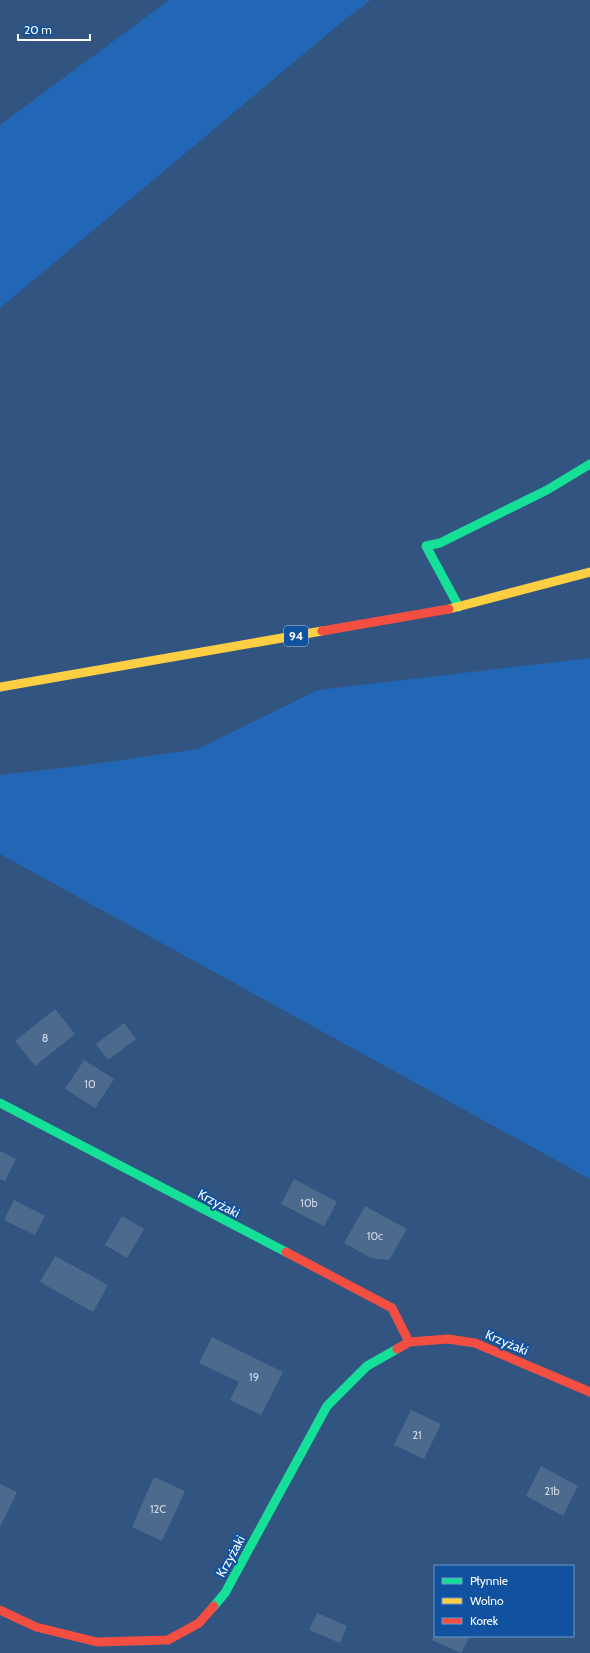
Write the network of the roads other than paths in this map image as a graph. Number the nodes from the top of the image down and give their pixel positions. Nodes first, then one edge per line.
1 (590, 464) edge
2 (590, 572) edge
3 (459, 607) junction
4 (0, 687) edge
5 (0, 1103) edge
6 (409, 1342) junction
7 (590, 1392) edge
8 (0, 1610) edge

1 - 3 street
2 - 3 street, 94
3 - 4 street, 94
5 - 6 street, Krzyżaki
6 - 7 street, Krzyżaki
6 - 8 street, Krzyżaki

